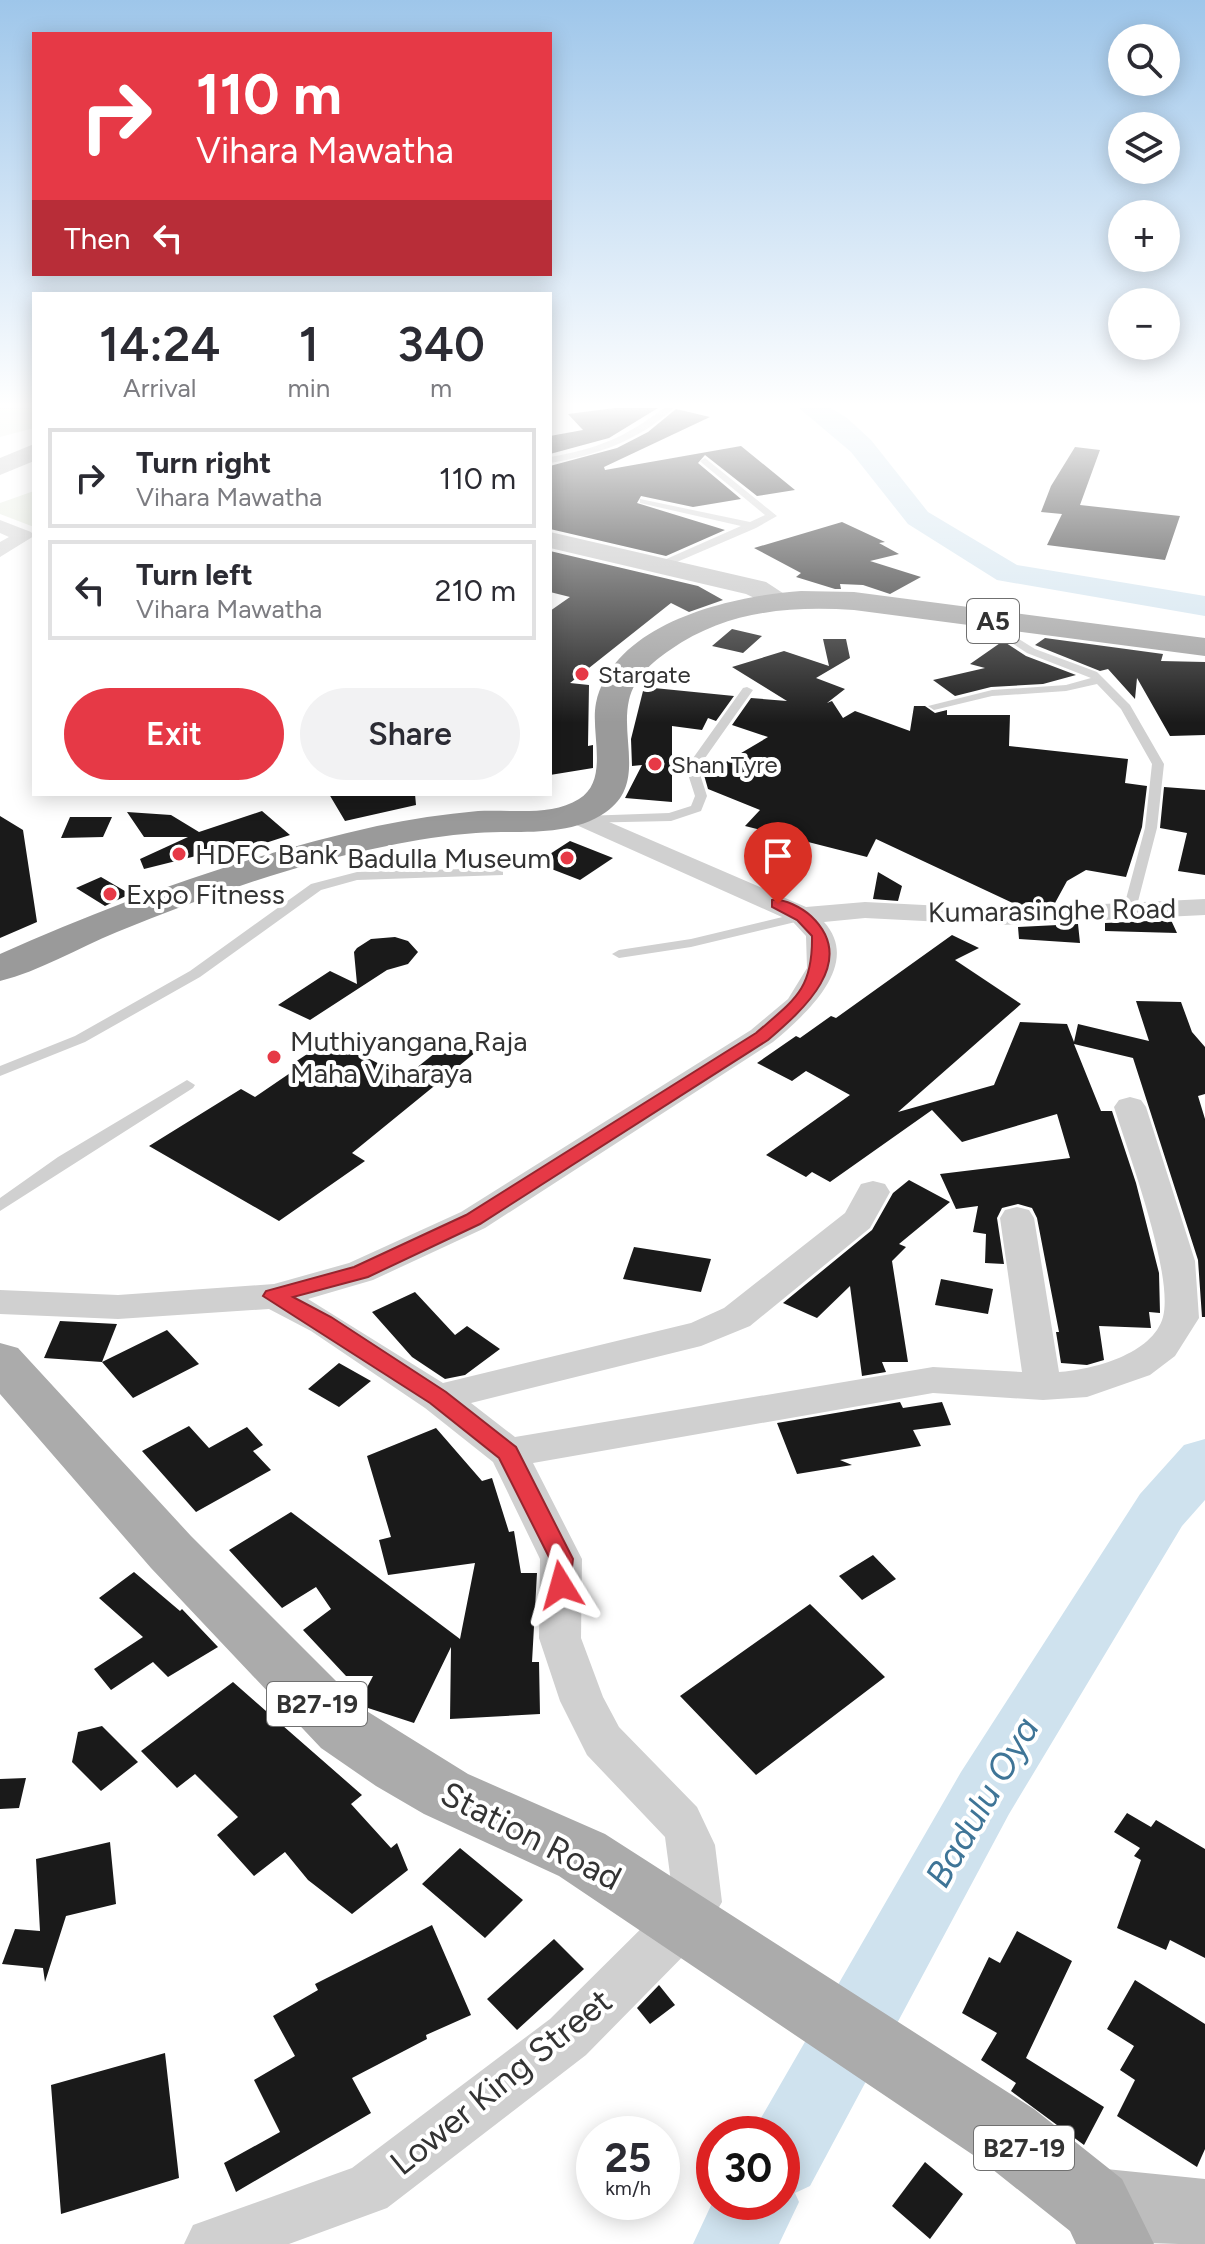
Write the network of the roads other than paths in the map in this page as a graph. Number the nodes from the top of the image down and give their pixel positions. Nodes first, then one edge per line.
1 (696, 513) edge
2 (770, 513) edge
3 (0, 526) edge
4 (755, 526) junction
5 (552, 540) edge
6 (0, 551) edge
7 (659, 566) junction
8 (780, 601) junction
9 (982, 619) junction
10 (1205, 647) edge
11 (1099, 680) junction
12 (747, 690) dead end
13 (934, 706) dead end
14 (577, 817) junction
15 (498, 872) dead end
16 (1205, 907) edge
17 (1130, 910) junction
18 (803, 916) junction
19 (619, 954) dead end
20 (0, 969) edge
21 (0, 1071) edge
22 (187, 1085) dead end
23 (1130, 1107) dead end
24 (873, 1192) dead end
25 (0, 1206) edge
26 (1017, 1218) dead end
27 (274, 1296) junction
28 (0, 1302) edge
29 (0, 1361) edge
30 (1043, 1387) junction
31 (438, 1398) junction
32 (508, 1453) junction
33 (700, 1933) junction
34 (1205, 2216) edge
35 (1106, 2224) edge
36 (212, 2244) edge

1 - 4 lane
2 - 4 lane
3 - 6 street
4 - 7 lane
5 - 7 street
7 - 8 street
8 - 9 highway, A5
8 - 14 highway, A5
9 - 10 highway, A5
9 - 11 lane
11 - 13 lane
11 - 17 lane
12 - 14 lane
14 - 18 street
14 - 20 highway, A5
15 - 21 lane
16 - 17 street, Kumarasinghe Road
17 - 18 street, Kumarasinghe Road
18 - 19 lane
18 - 27 street
22 - 25 lane
23 - 30 street
24 - 31 street
26 - 30 street
27 - 28 street
27 - 31 street, Lower King Street
29 - 33 main road, Station Road / B27-19
30 - 32 street
31 - 32 street, Lower King Street
32 - 33 street, Lower King Street
33 - 35 main road, Station Road / B27-19
33 - 36 street, Lower King Street
34 - 35 street

